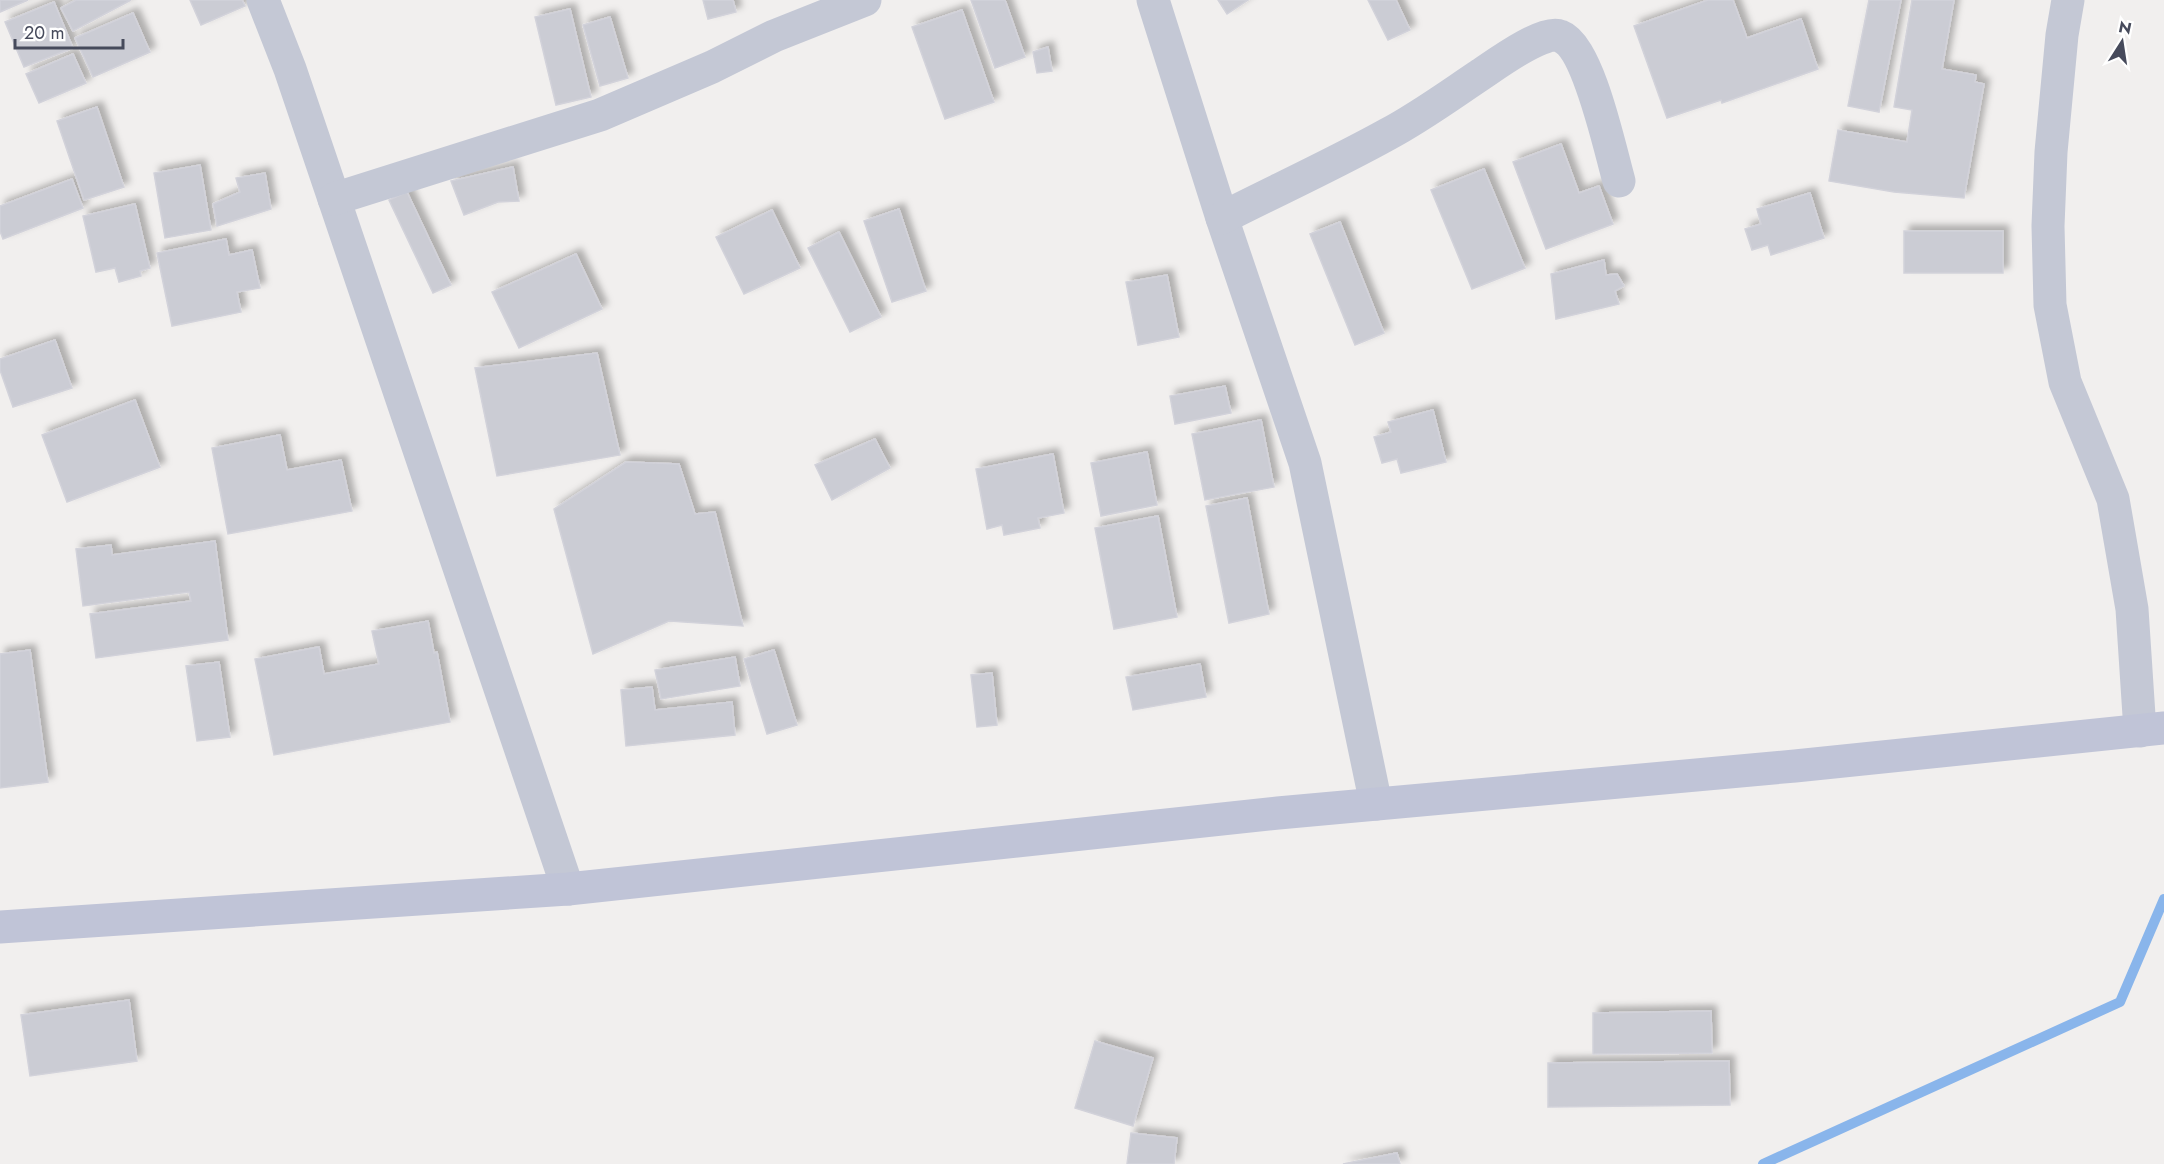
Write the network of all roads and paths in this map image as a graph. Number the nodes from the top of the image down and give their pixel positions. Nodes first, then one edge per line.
1 (263, 0) edge
2 (865, 0) edge
3 (1153, 0) edge
4 (2068, 0) edge
5 (1619, 181) dead end
6 (334, 199) junction
7 (1222, 218) junction
8 (2152, 730) edge
9 (1376, 804) junction
10 (568, 889) junction
11 (0, 927) edge

1 - 6 street
2 - 6 street
3 - 7 street
4 - 8 street
5 - 7 street
6 - 10 street
7 - 9 street
8 - 9 street
9 - 10 street
10 - 11 street

